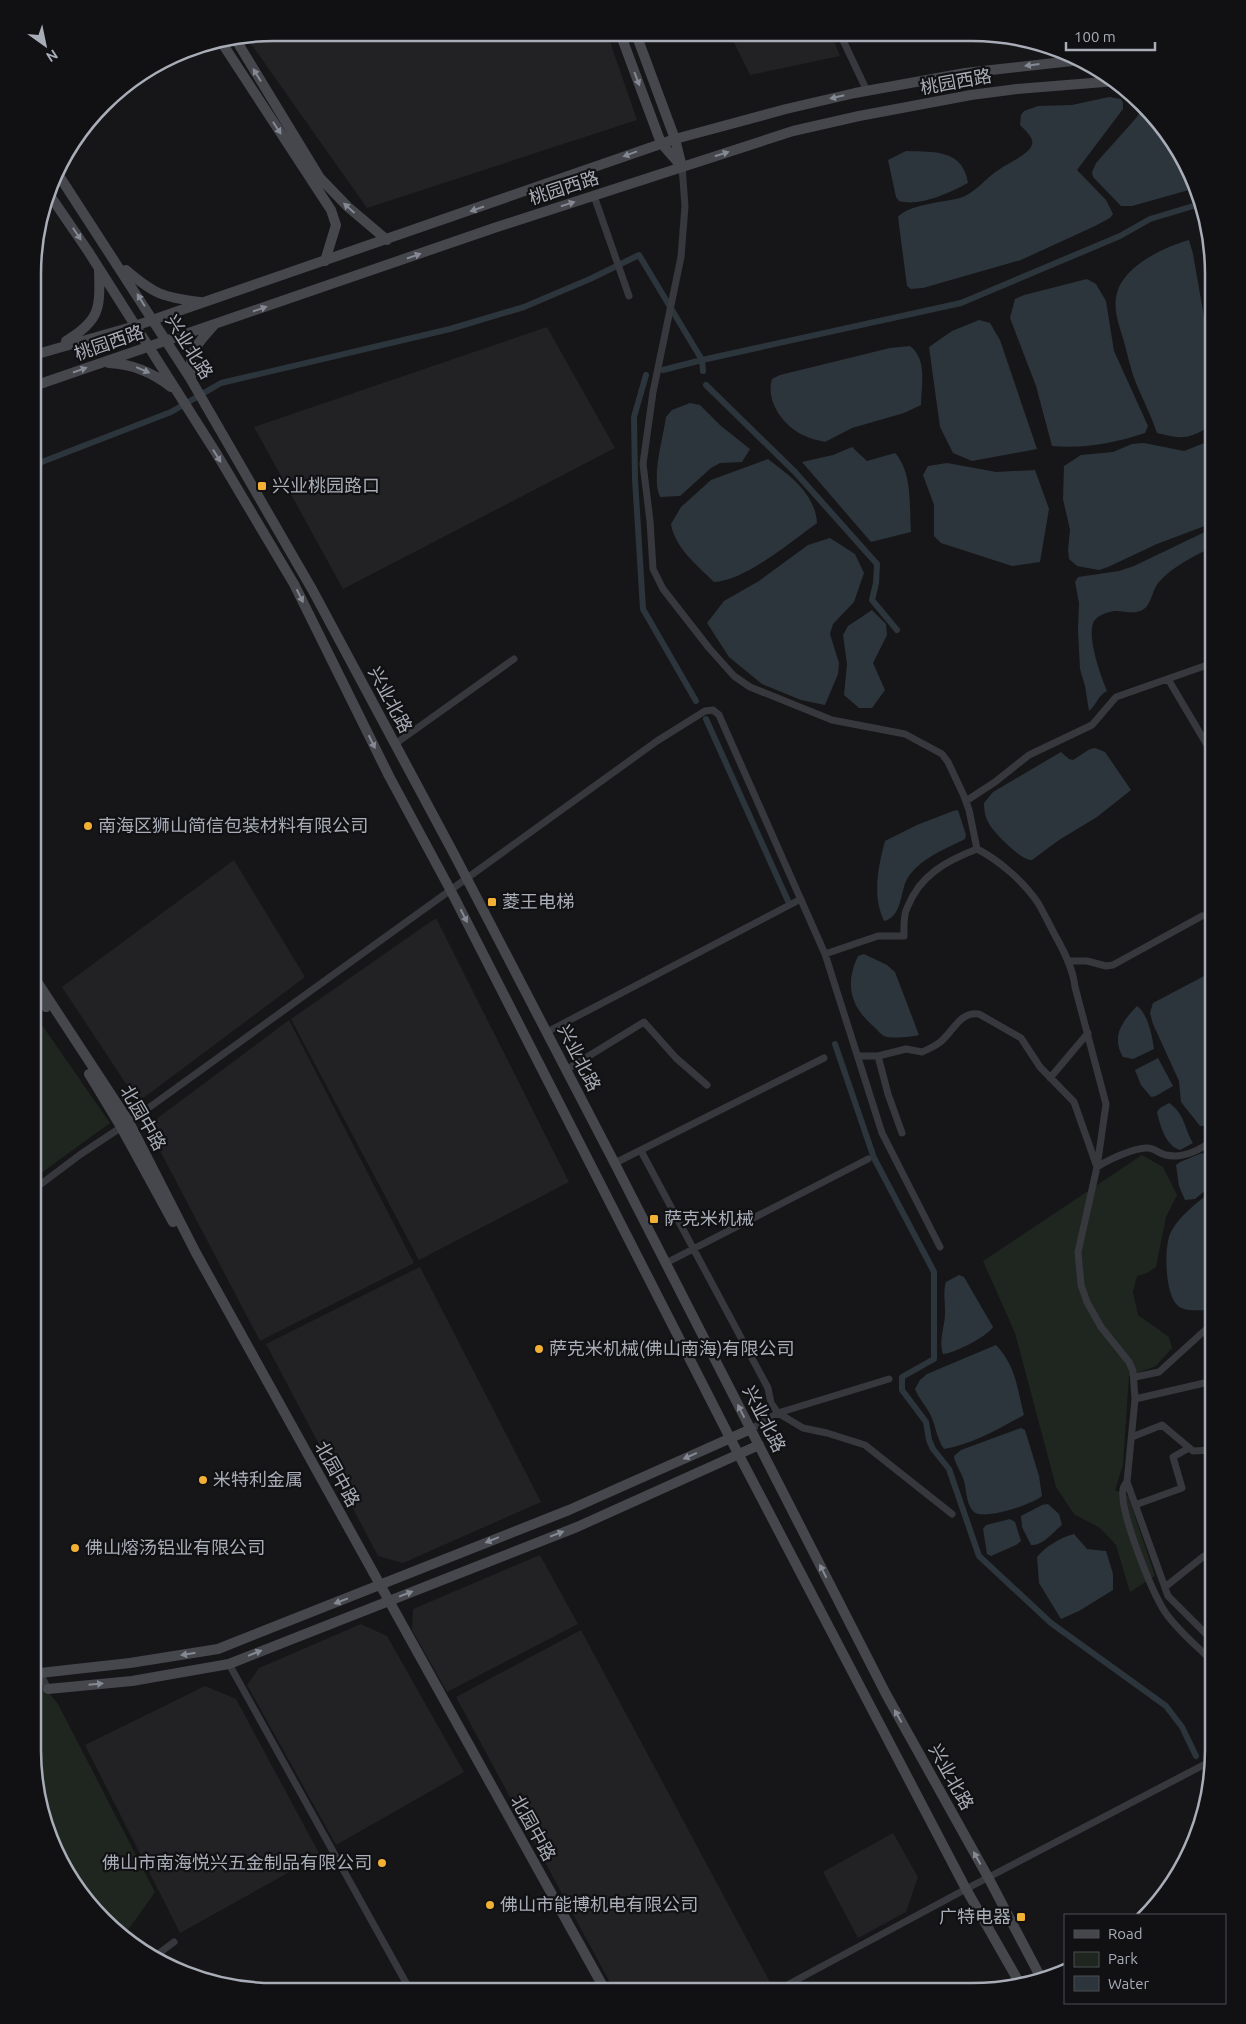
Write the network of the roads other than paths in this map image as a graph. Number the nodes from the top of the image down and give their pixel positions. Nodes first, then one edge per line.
1 (623, 41) edge
2 (639, 41) edge
3 (843, 41) edge
4 (238, 44) edge
5 (225, 47) edge
6 (1067, 61) edge
7 (1104, 82) edge
8 (866, 91) junction
9 (675, 139) junction
10 (661, 143) junction
11 (682, 167) junction
12 (61, 179) edge
13 (594, 196) junction
14 (53, 201) edge
15 (387, 240) junction
16 (326, 261) junction
17 (117, 263) junction
18 (99, 269) junction
19 (629, 296) dead end
20 (204, 302) junction
21 (153, 319) junction
22 (214, 325) junction
23 (135, 326) junction
24 (167, 341) junction
25 (148, 347) junction
26 (55, 348) junction
27 (41, 352) edge
28 (103, 362) junction
29 (192, 381) junction
30 (41, 384) edge
31 (177, 392) junction
32 (514, 659) dead end
33 (1205, 666) edge
34 (1168, 679) junction
35 (1205, 741) edge
36 (395, 744) junction
37 (966, 801) junction
38 (977, 850) junction
39 (467, 879) junction
40 (451, 891) junction
41 (801, 899) junction
42 (1202, 916) dead end
43 (825, 954) junction
44 (1068, 962) junction
45 (41, 988) edge
46 (41, 1001) edge
47 (547, 1032) junction
48 (1088, 1033) junction
49 (858, 1056) junction
50 (878, 1056) junction
51 (824, 1058) dead end
52 (566, 1070) junction
53 (1050, 1078) junction
54 (707, 1085) dead end
55 (125, 1125) junction
56 (902, 1133) dead end
57 (1205, 1145) edge
58 (641, 1151) junction
59 (868, 1159) dead end
60 (615, 1163) junction
61 (1097, 1167) junction
62 (41, 1184) edge
63 (940, 1247) dead end
64 (693, 1250) junction
65 (666, 1264) junction
66 (1205, 1330) edge
67 (1135, 1377) junction
68 (889, 1379) dead end
69 (1205, 1383) edge
70 (1135, 1399) junction
71 (778, 1413) junction
72 (751, 1429) junction
73 (1132, 1436) junction
74 (730, 1438) junction
75 (759, 1445) junction
76 (1189, 1448) junction
77 (1205, 1450) edge
78 (739, 1454) junction
79 (1127, 1482) junction
80 (1135, 1504) junction
81 (952, 1514) dead end
82 (1205, 1556) edge
83 (377, 1587) junction
84 (1165, 1587) junction
85 (385, 1602) junction
86 (1205, 1634) edge
87 (1205, 1654) edge
88 (229, 1664) junction
89 (41, 1673) edge
90 (41, 1675) edge
91 (48, 1689) joint
92 (1204, 1765) edge
93 (988, 1878) junction
94 (966, 1889) junction
95 (174, 1942) dead end
96 (160, 1953) edge
97 (1038, 1973) edge
98 (1017, 1978) edge
99 (406, 1983) edge
100 (594, 1983) edge
101 (601, 1983) edge
102 (791, 1983) edge

1 -> 10 main road
2 - 9 main road
3 - 8 street
15 -> 4 main road
5 -> 16 main road
6 -> 8 main road, 桃园西路
11 -> 7 main road, 桃园西路
8 -> 9 main road, 桃园西路
9 - 10 main road, 桃园西路
9 - 11 main road
10 - 11 main road
10 -> 15 main road, 桃园西路
11 - 13 main road, 桃园西路
11 - 37 street
12 - 17 main road, 兴业北路
13 - 19 street
22 -> 13 main road, 桃园西路
14 -> 18 main road, 兴业北路
15 - 16 main road, 桃园西路
16 - 20 main road, 桃园西路
17 - 20 main road
21 -> 17 main road, 兴业北路
18 - 23 main road, 兴业北路
18 - 26 main road
20 - 21 main road, 桃园西路
21 - 23 main road, 桃园西路
21 - 24 main road, 兴业北路
22 - 24 main road, 桃园西路
22 - 29 main road
23 - 25 main road, 兴业北路
23 - 26 main road, 桃园西路
24 - 25 main road, 桃园西路
24 - 29 main road, 兴业北路
25 - 28 main road, 桃园西路
25 - 31 main road, 兴业北路
26 - 27 main road, 桃园西路
30 -> 28 main road, 桃园西路
28 -> 31 main road
29 - 36 main road, 兴业北路
31 -> 40 main road, 兴业北路
32 - 36 street
33 - 34 street
34 - 35 street
34 - 37 street
36 - 39 main road, 兴业北路
37 - 38 street
38 - 43 street
38 - 44 street
39 - 40 street
39 - 41 street
39 - 47 main road, 兴业北路
40 - 55 street
40 -> 74 main road, 兴业北路
41 - 43 street
41 - 47 street
42 - 44 street
43 - 49 street
44 - 48 street
45 - 55 main road, 北园中路
46 - 55 main road, 北园中路
47 - 52 main road, 兴业北路
48 - 53 street
48 - 61 street
49 - 50 street
49 - 63 street
50 - 53 street
50 - 56 street
51 - 58 street
52 - 54 street
52 - 60 main road, 兴业北路
53 - 61 street
55 - 62 street
55 - 83 main road, 北园中路
57 - 61 street
58 - 60 street
58 - 64 street
59 - 64 street
60 - 65 main road, 兴业北路
61 - 67 street
64 - 65 street
64 - 71 street
72 -> 65 main road, 兴业北路
66 - 67 street
67 - 70 street
68 - 71 street
69 - 70 street
70 - 73 street
71 - 72 street
71 - 81 street
72 - 74 main road
72 - 75 main road, 兴业北路
73 - 76 street
73 - 79 street
74 - 78 main road, 兴业北路
74 -> 83 main road
75 - 78 main road
93 -> 75 main road, 兴业北路
76 - 77 street
76 - 80 street
85 -> 78 main road
78 - 94 main road, 兴业北路
79 - 80 street
79 - 87 street
80 - 84 street
82 - 84 street
83 - 85 main road, 北园中路
83 -> 89 main road
84 - 86 street
88 -> 85 main road
85 - 100 main road, 北园中路
85 - 101 main road, 北园中路
91 -> 88 main road
88 - 99 street
90 - 91 street
92 - 93 street
93 - 94 street
93 - 97 main road, 兴业北路
94 - 98 main road, 兴业北路
94 - 102 street
95 - 96 street

